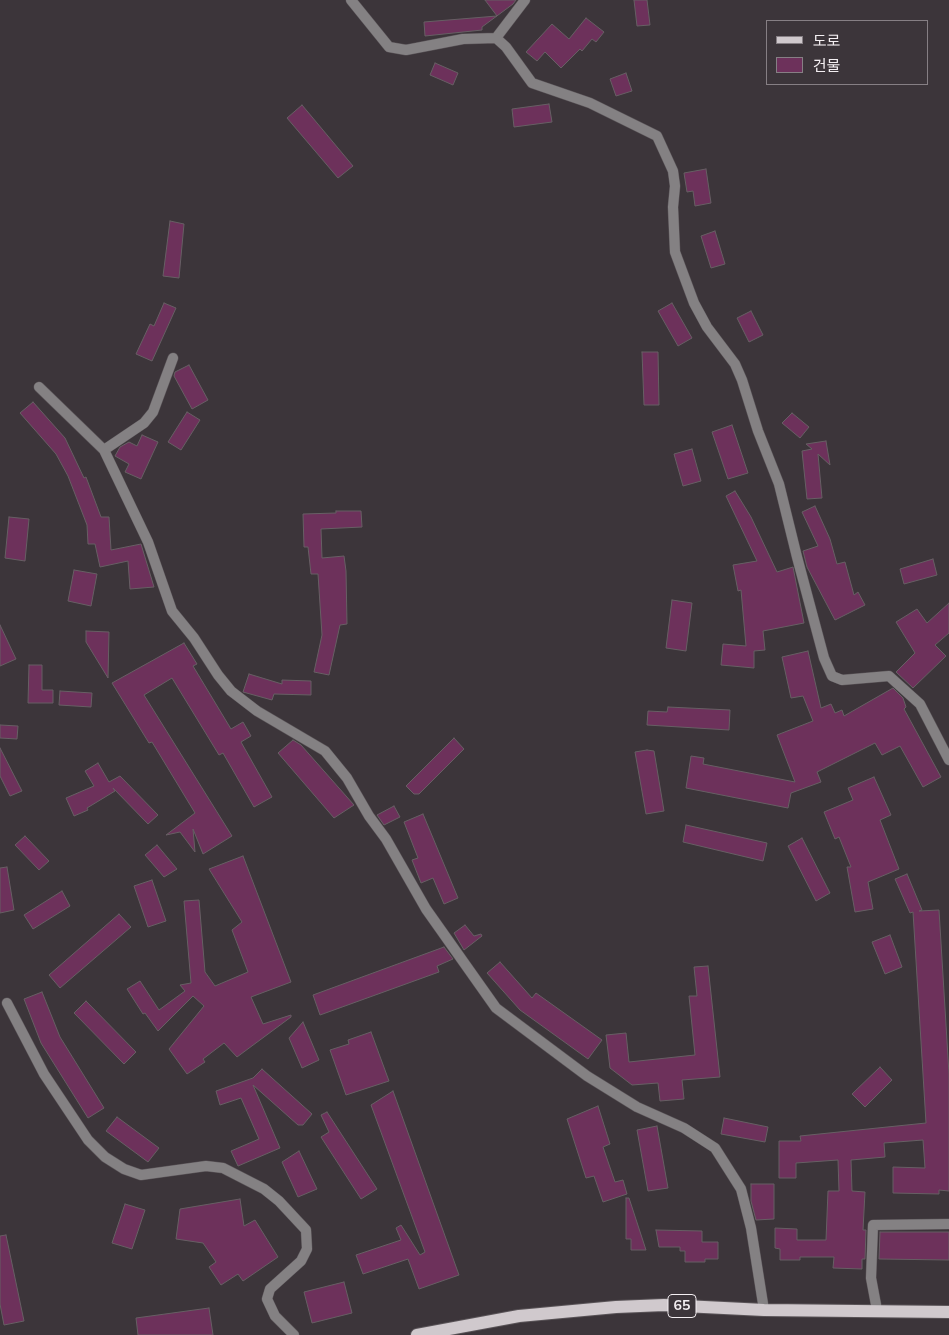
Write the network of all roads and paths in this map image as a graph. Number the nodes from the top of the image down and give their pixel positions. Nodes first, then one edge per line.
1 (351, 0) edge
2 (525, 0) edge
3 (496, 38) junction
4 (173, 358) dead end
5 (40, 387) dead end
6 (104, 450) junction
7 (949, 760) edge
8 (6, 1003) dead end
9 (949, 1224) edge
10 (764, 1310) junction
11 (876, 1310) junction
12 (949, 1312) edge
13 (294, 1335) edge
14 (417, 1335) edge

1 - 3 street
2 - 3 street
3 - 7 street
4 - 6 street
5 - 6 street
6 - 10 street
8 - 13 street
9 - 11 street
10 - 11 main road, 65
10 - 14 main road, 65
11 - 12 main road, 65

